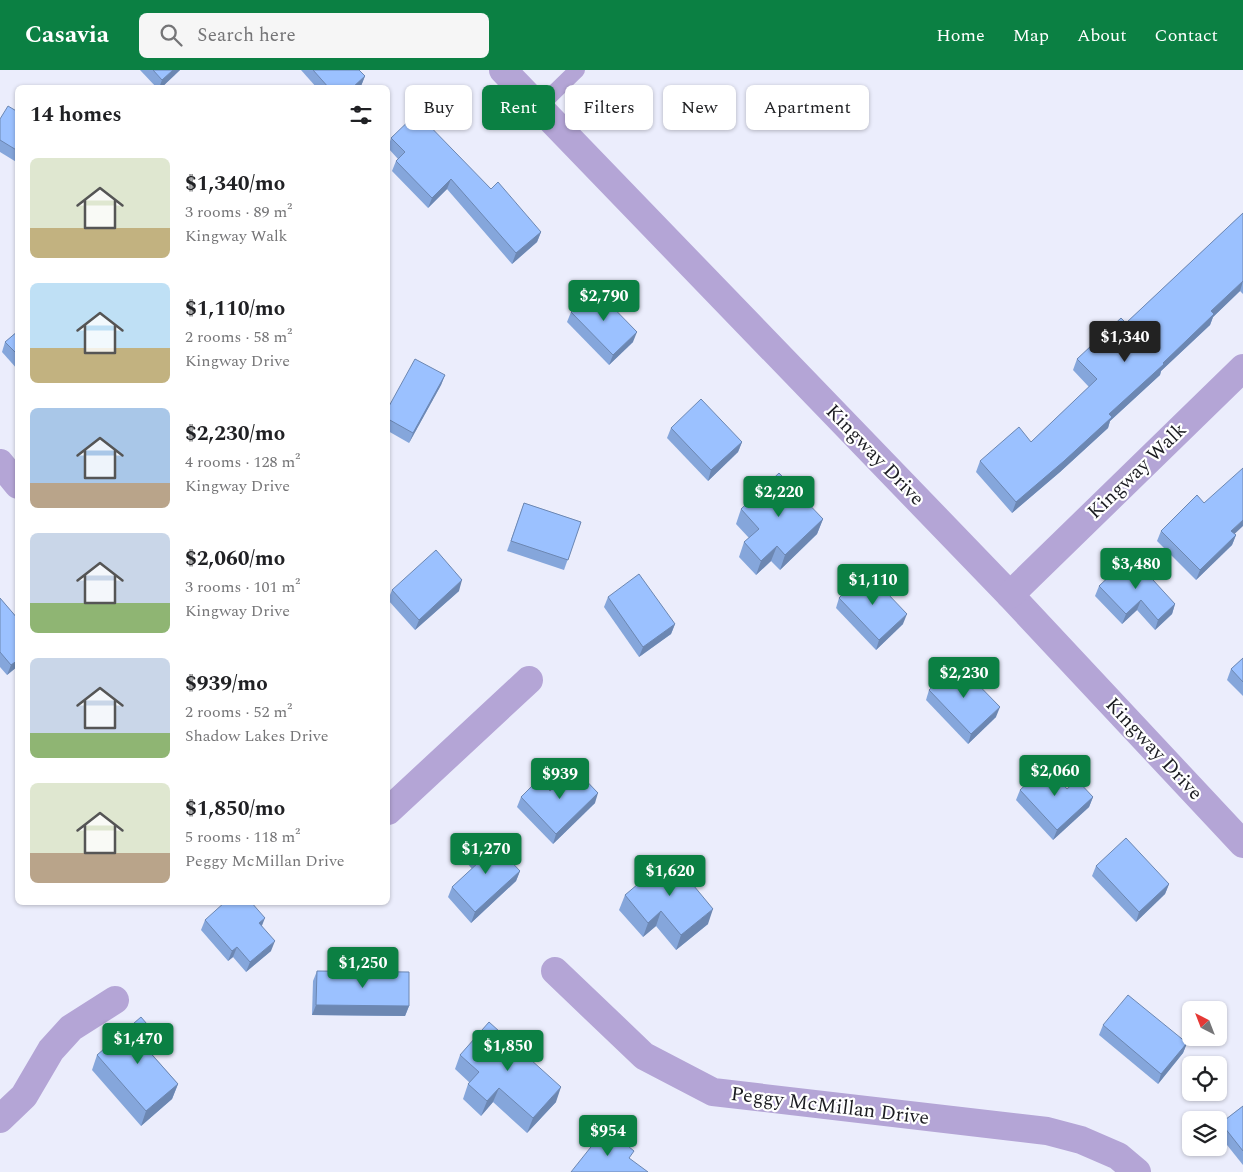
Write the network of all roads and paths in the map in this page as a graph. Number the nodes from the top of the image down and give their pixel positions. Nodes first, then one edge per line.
1 (503, 70) edge
2 (577, 70) edge
3 (518, 85) edge
4 (555, 91) edge
5 (555, 124) edge
6 (1243, 368) edge
7 (0, 463) edge
8 (15, 481) edge
9 (1010, 595) junction
10 (529, 680) dead end
11 (390, 809) edge
12 (1243, 844) edge
13 (555, 972) dead end
14 (115, 1000) dead end
15 (0, 1119) edge
16 (1137, 1172) edge

1 - 3 street, Kingway Drive
2 - 4 lane
5 - 9 street, Kingway Drive
6 - 9 street, Kingway Walk
7 - 8 street
9 - 12 street, Kingway Drive
10 - 11 street
13 - 16 street, Peggy McMillan Drive
14 - 15 street

